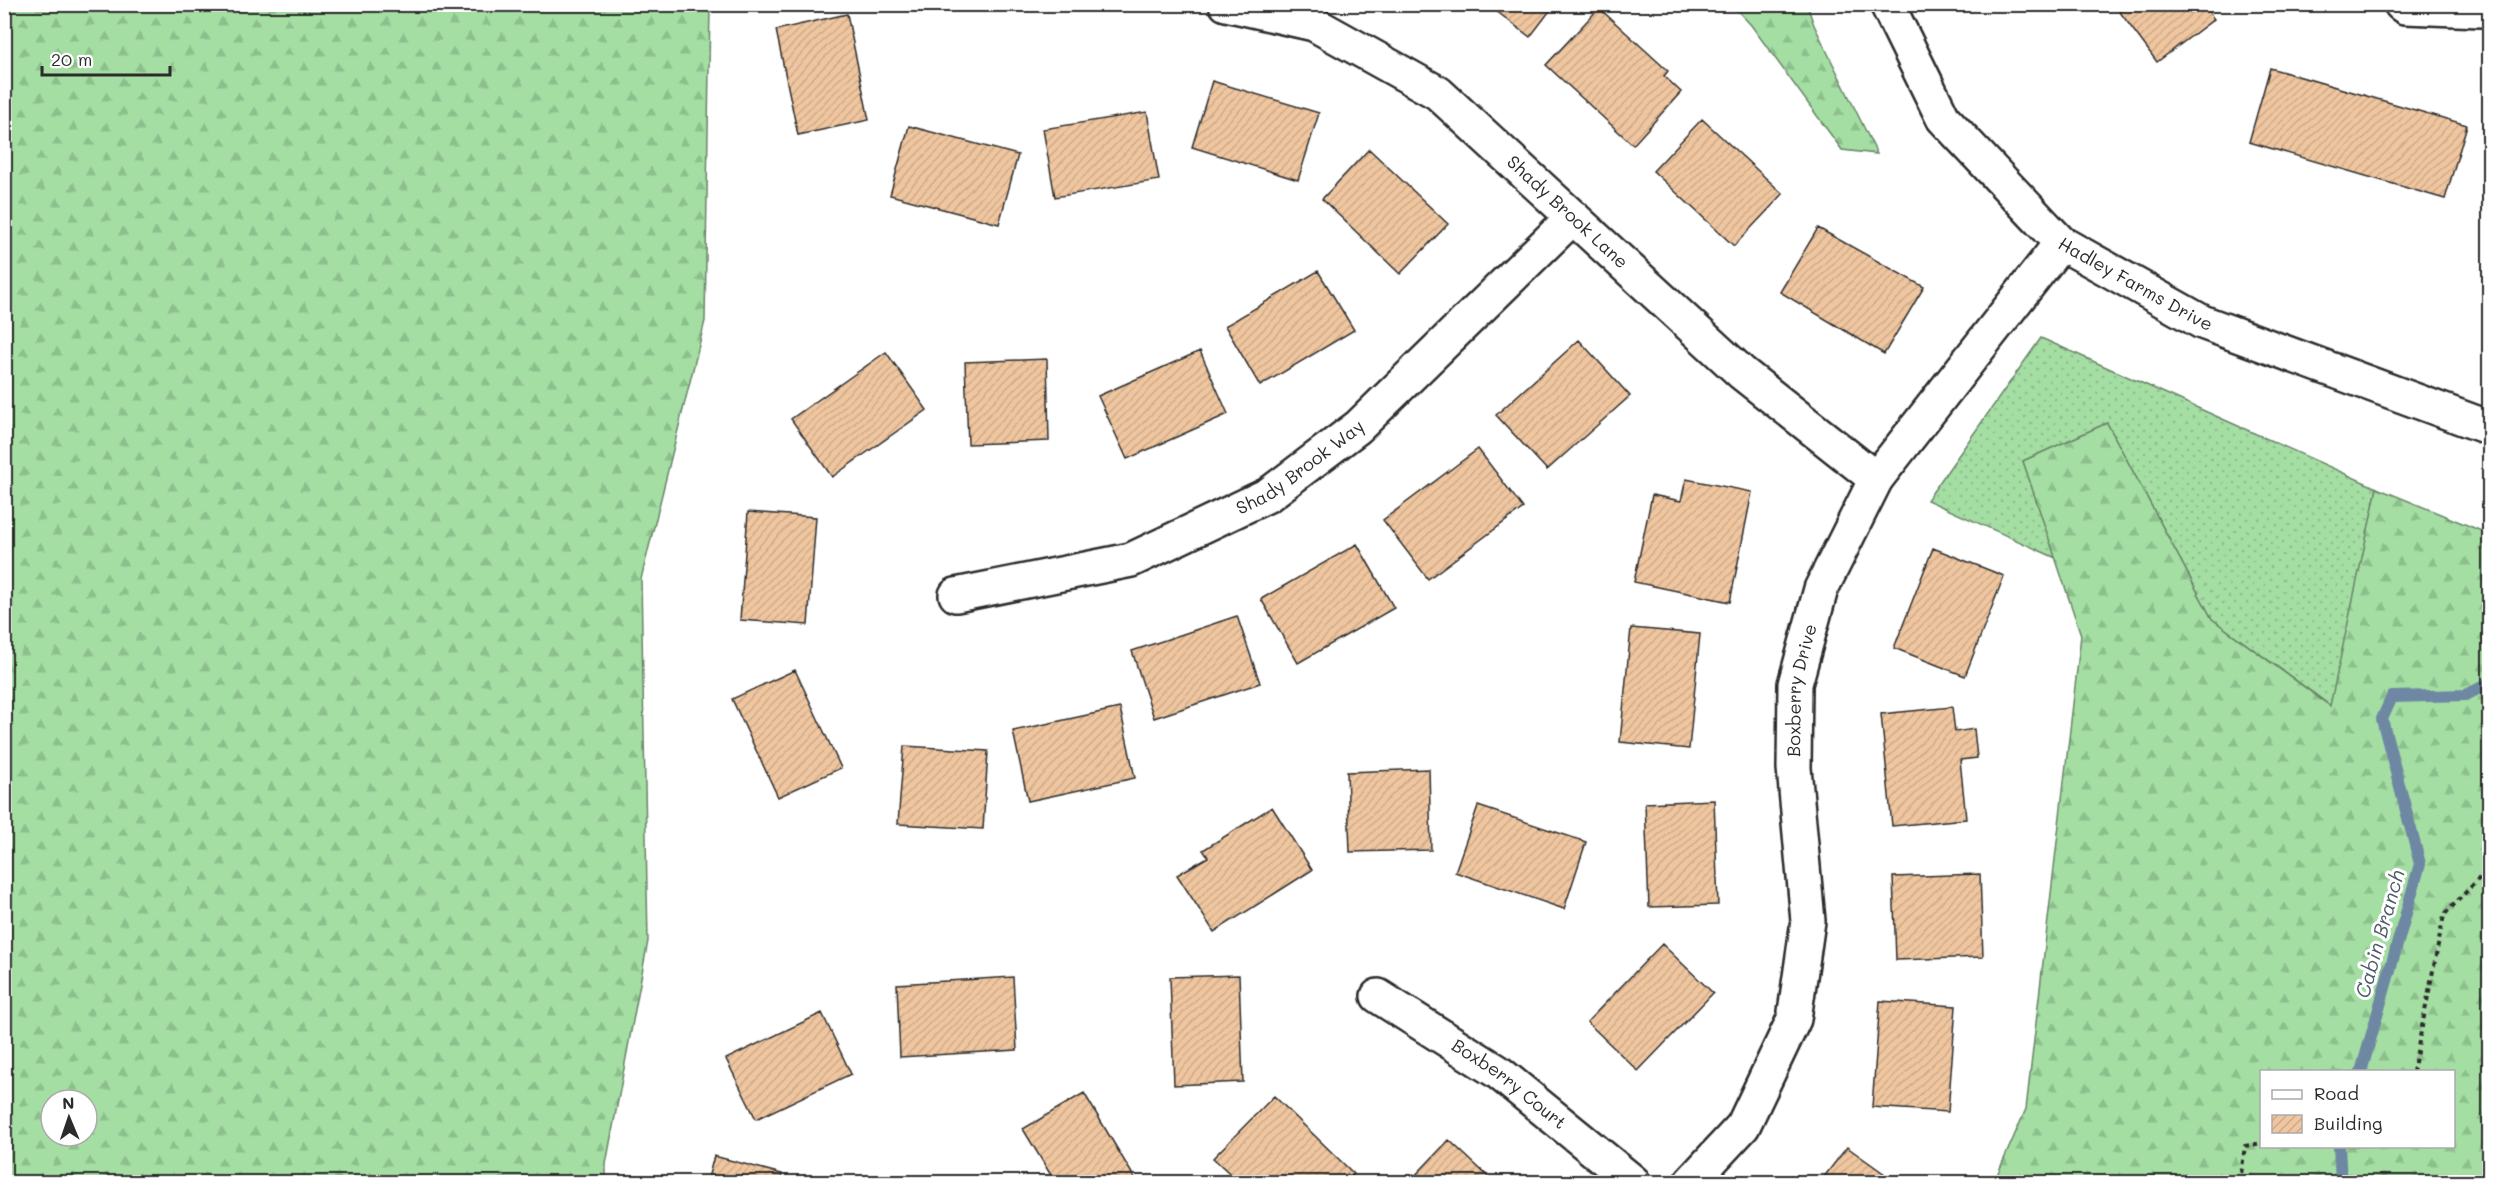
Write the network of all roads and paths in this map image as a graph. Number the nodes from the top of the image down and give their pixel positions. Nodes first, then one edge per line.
1 (1226, 4) edge
2 (1887, 4) edge
3 (2401, 4) edge
4 (2490, 8) edge
5 (1573, 217) junction
6 (2061, 243) junction
7 (2490, 428) edge
8 (1876, 479) junction
9 (956, 595) dead end
10 (2490, 867) edge
11 (1378, 996) dead end
12 (2413, 1070) edge
13 (2260, 1143) edge
14 (1633, 1182) edge
15 (1691, 1182) edge
16 (2240, 1182) edge

1 - 5 street, Shady Brook Lane
2 - 6 street, Hadley Farms Drive
3 - 4 street
5 - 8 street, Shady Brook Lane
5 - 9 street, Shady Brook Way
6 - 7 street, Hadley Farms Drive
6 - 8 street, Boxberry Drive
8 - 15 street, Boxberry Drive
10 - 12 path
11 - 14 street, Boxberry Court
13 - 16 path

